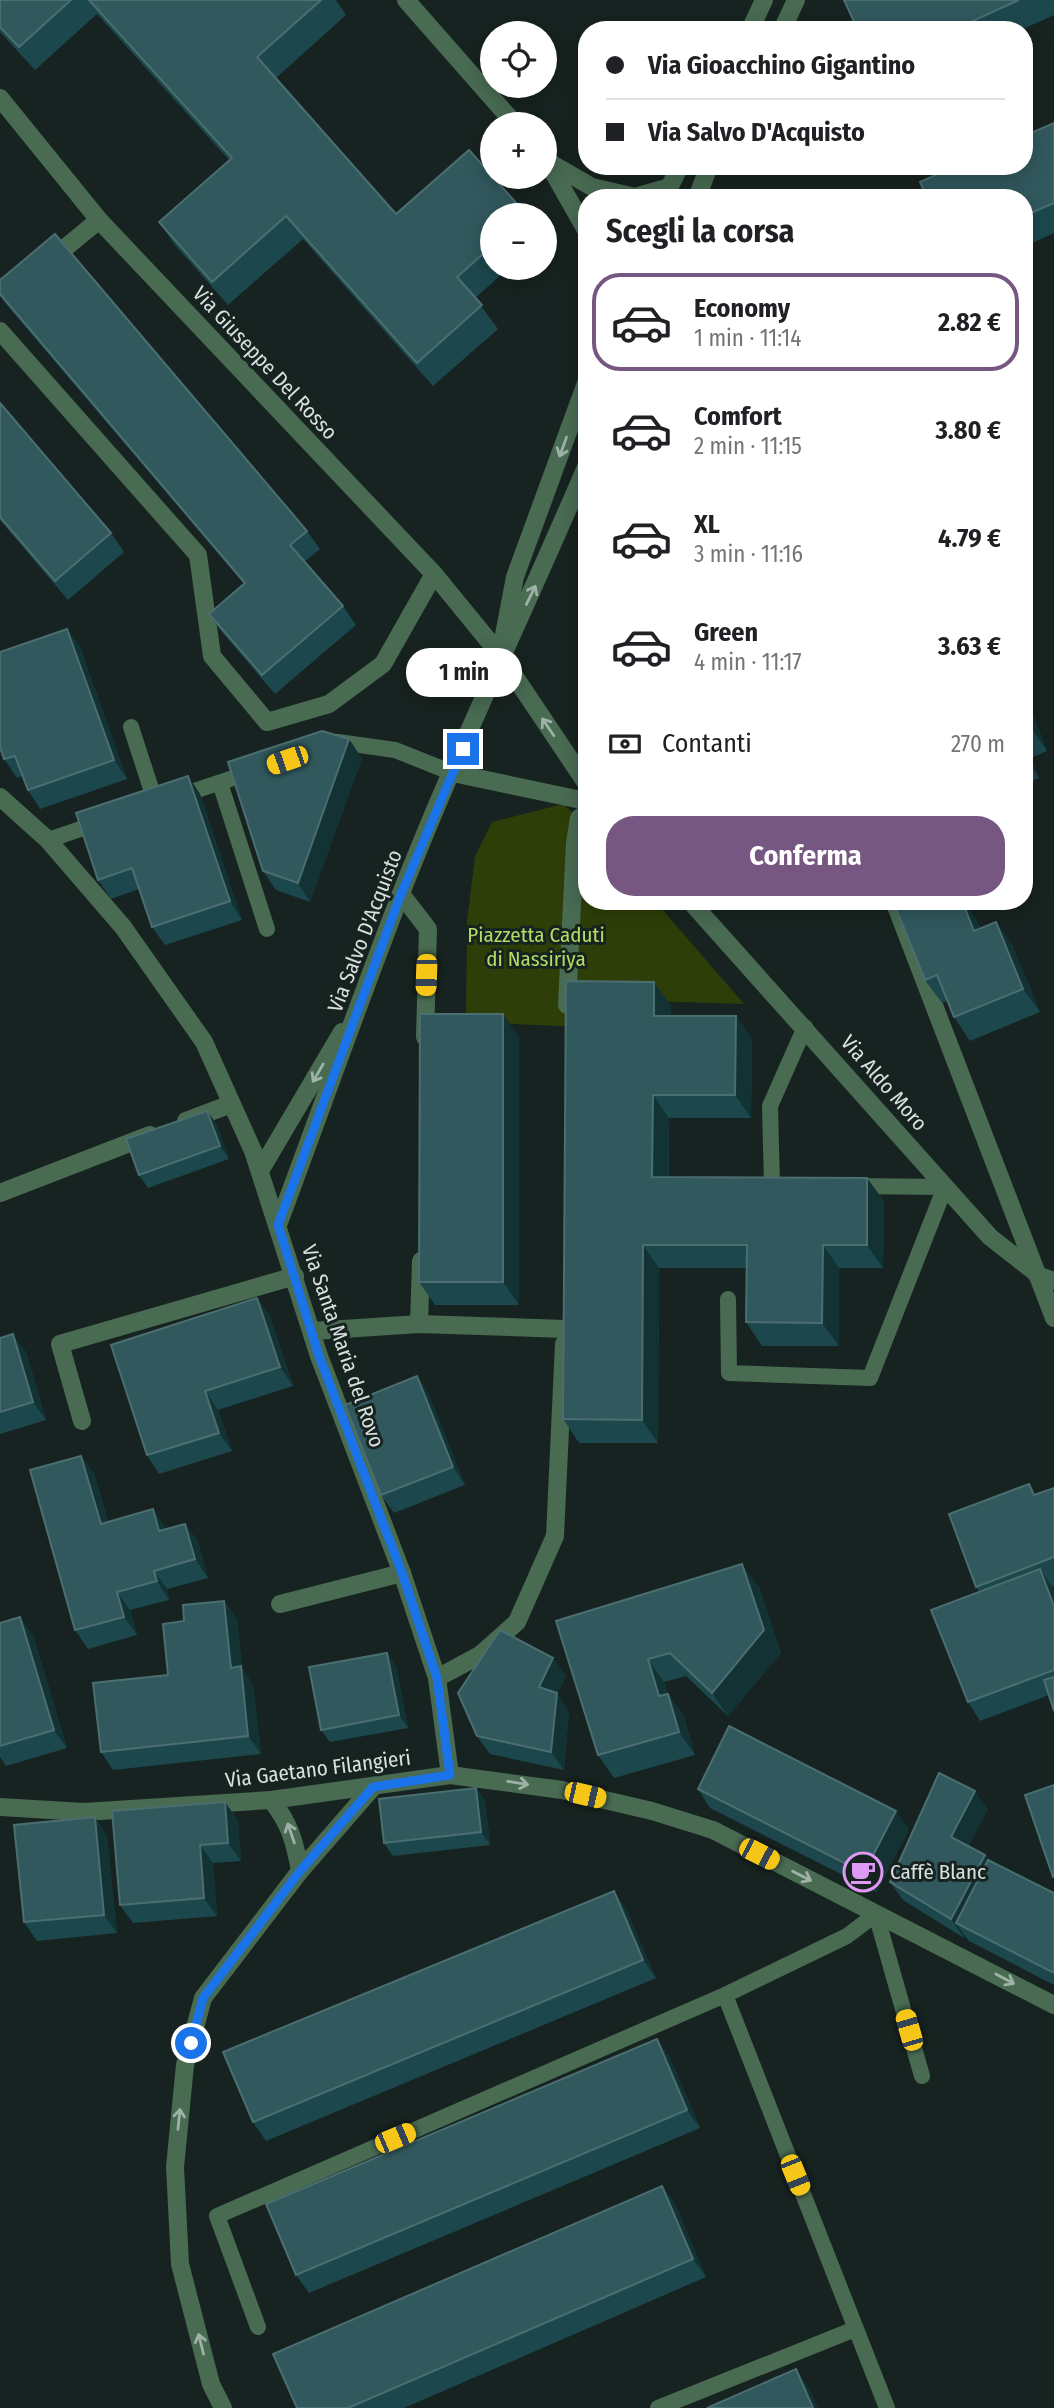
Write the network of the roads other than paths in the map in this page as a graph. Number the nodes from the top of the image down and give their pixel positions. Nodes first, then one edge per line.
1 (406, 0) edge
2 (764, 0) edge
3 (796, 0) edge
4 (754, 21) edge
5 (786, 21) edge
6 (0, 98) edge
7 (504, 112) edge
8 (557, 166) edge
9 (557, 179) edge
10 (601, 189) edge
11 (578, 216) edge
12 (99, 220) junction
13 (30, 278) edge
14 (0, 331) edge
15 (578, 405) edge
16 (578, 486) edge
17 (433, 574) junction
18 (500, 656) junction
19 (131, 727) dead end
20 (312, 751) edge
21 (275, 764) edge
22 (578, 771) edge
23 (453, 773) junction
24 (220, 783) junction
25 (0, 797) edge
26 (578, 798) edge
27 (120, 816) edge
28 (578, 824) edge
29 (48, 840) junction
30 (401, 894) junction
31 (698, 910) edge
32 (898, 910) edge
33 (267, 929) dead end
34 (365, 993) junction
35 (566, 1026) edge
36 (805, 1027) junction
37 (424, 1048) edge
38 (231, 1104) junction
39 (260, 1171) junction
40 (799, 1186) edge
41 (838, 1186) edge
42 (945, 1187) junction
43 (0, 1193) edge
44 (278, 1225) junction
45 (421, 1241) edge
46 (295, 1276) junction
47 (1047, 1278) edge
48 (728, 1299) dead end
49 (1054, 1318) edge
50 (419, 1324) junction
51 (313, 1331) junction
52 (82, 1421) dead end
53 (402, 1573) junction
54 (280, 1605) dead end
55 (437, 1678) junction
56 (450, 1775) junction
57 (373, 1787) junction
58 (271, 1800) junction
59 (0, 1807) edge
60 (300, 1871) junction
61 (876, 1914) junction
62 (724, 1995) junction
63 (1054, 2005) edge
64 (922, 2076) dead end
65 (258, 2327) dead end
66 (855, 2329) junction
67 (223, 2408) edge
68 (658, 2408) edge
69 (887, 2408) edge

1 - 7 street
2 - 4 street
3 - 5 street
6 - 12 street, Via Giuseppe Del Rosso
8 - 10 street
9 - 11 street
12 - 13 street
12 - 17 street, Via Giuseppe Del Rosso
14 - 17 street
15 -> 18 street, Via Salvo D'Acquisto
18 -> 16 street, Via Salvo D'Acquisto
17 - 18 street, Via Giuseppe Del Rosso
22 -> 18 street
18 - 23 street, Via Salvo D'Acquisto
19 - 24 lane
20 - 23 lane
21 - 24 lane
23 - 26 street
23 - 30 street, Via Salvo D'Acquisto
24 - 33 lane
25 - 29 street, Via Santa Maria del Rovo
27 - 29 lane
28 - 35 street
29 - 38 street, Via Santa Maria del Rovo
30 - 34 street, Via Salvo D'Acquisto
30 - 37 street
31 - 36 street, Via Aldo Moro
32 - 47 street
34 -> 39 street
34 - 44 street, Via Salvo D'Acquisto
36 - 40 lane
36 - 42 street, Via Aldo Moro
38 - 39 street, Via Santa Maria del Rovo
38 - 43 street
39 - 44 street, Via Santa Maria del Rovo
41 - 42 lane
42 - 47 street, Via Aldo Moro
42 - 48 lane
44 - 46 street, Via Santa Maria del Rovo
45 - 50 street
46 - 51 street, Via Santa Maria del Rovo
46 - 52 street
47 - 49 street
50 - 51 street
50 - 55 street
51 - 53 street, Via Santa Maria del Rovo
53 - 54 street
53 - 55 street, Via Santa Maria del Rovo
55 - 56 street, Via Santa Maria del Rovo
56 - 57 street, Via Gaetano Filangieri
56 -> 61 street, Via Gaetano Filangieri
57 - 58 street, Via Gaetano Filangieri
57 - 60 street
58 - 59 street, Via Gaetano Filangieri
60 -> 58 street
67 -> 60 street
61 - 62 lane
61 -> 63 street, Via Gaetano Filangieri
61 - 64 lane
62 - 65 lane
62 - 66 lane
66 - 68 lane
66 - 69 lane

